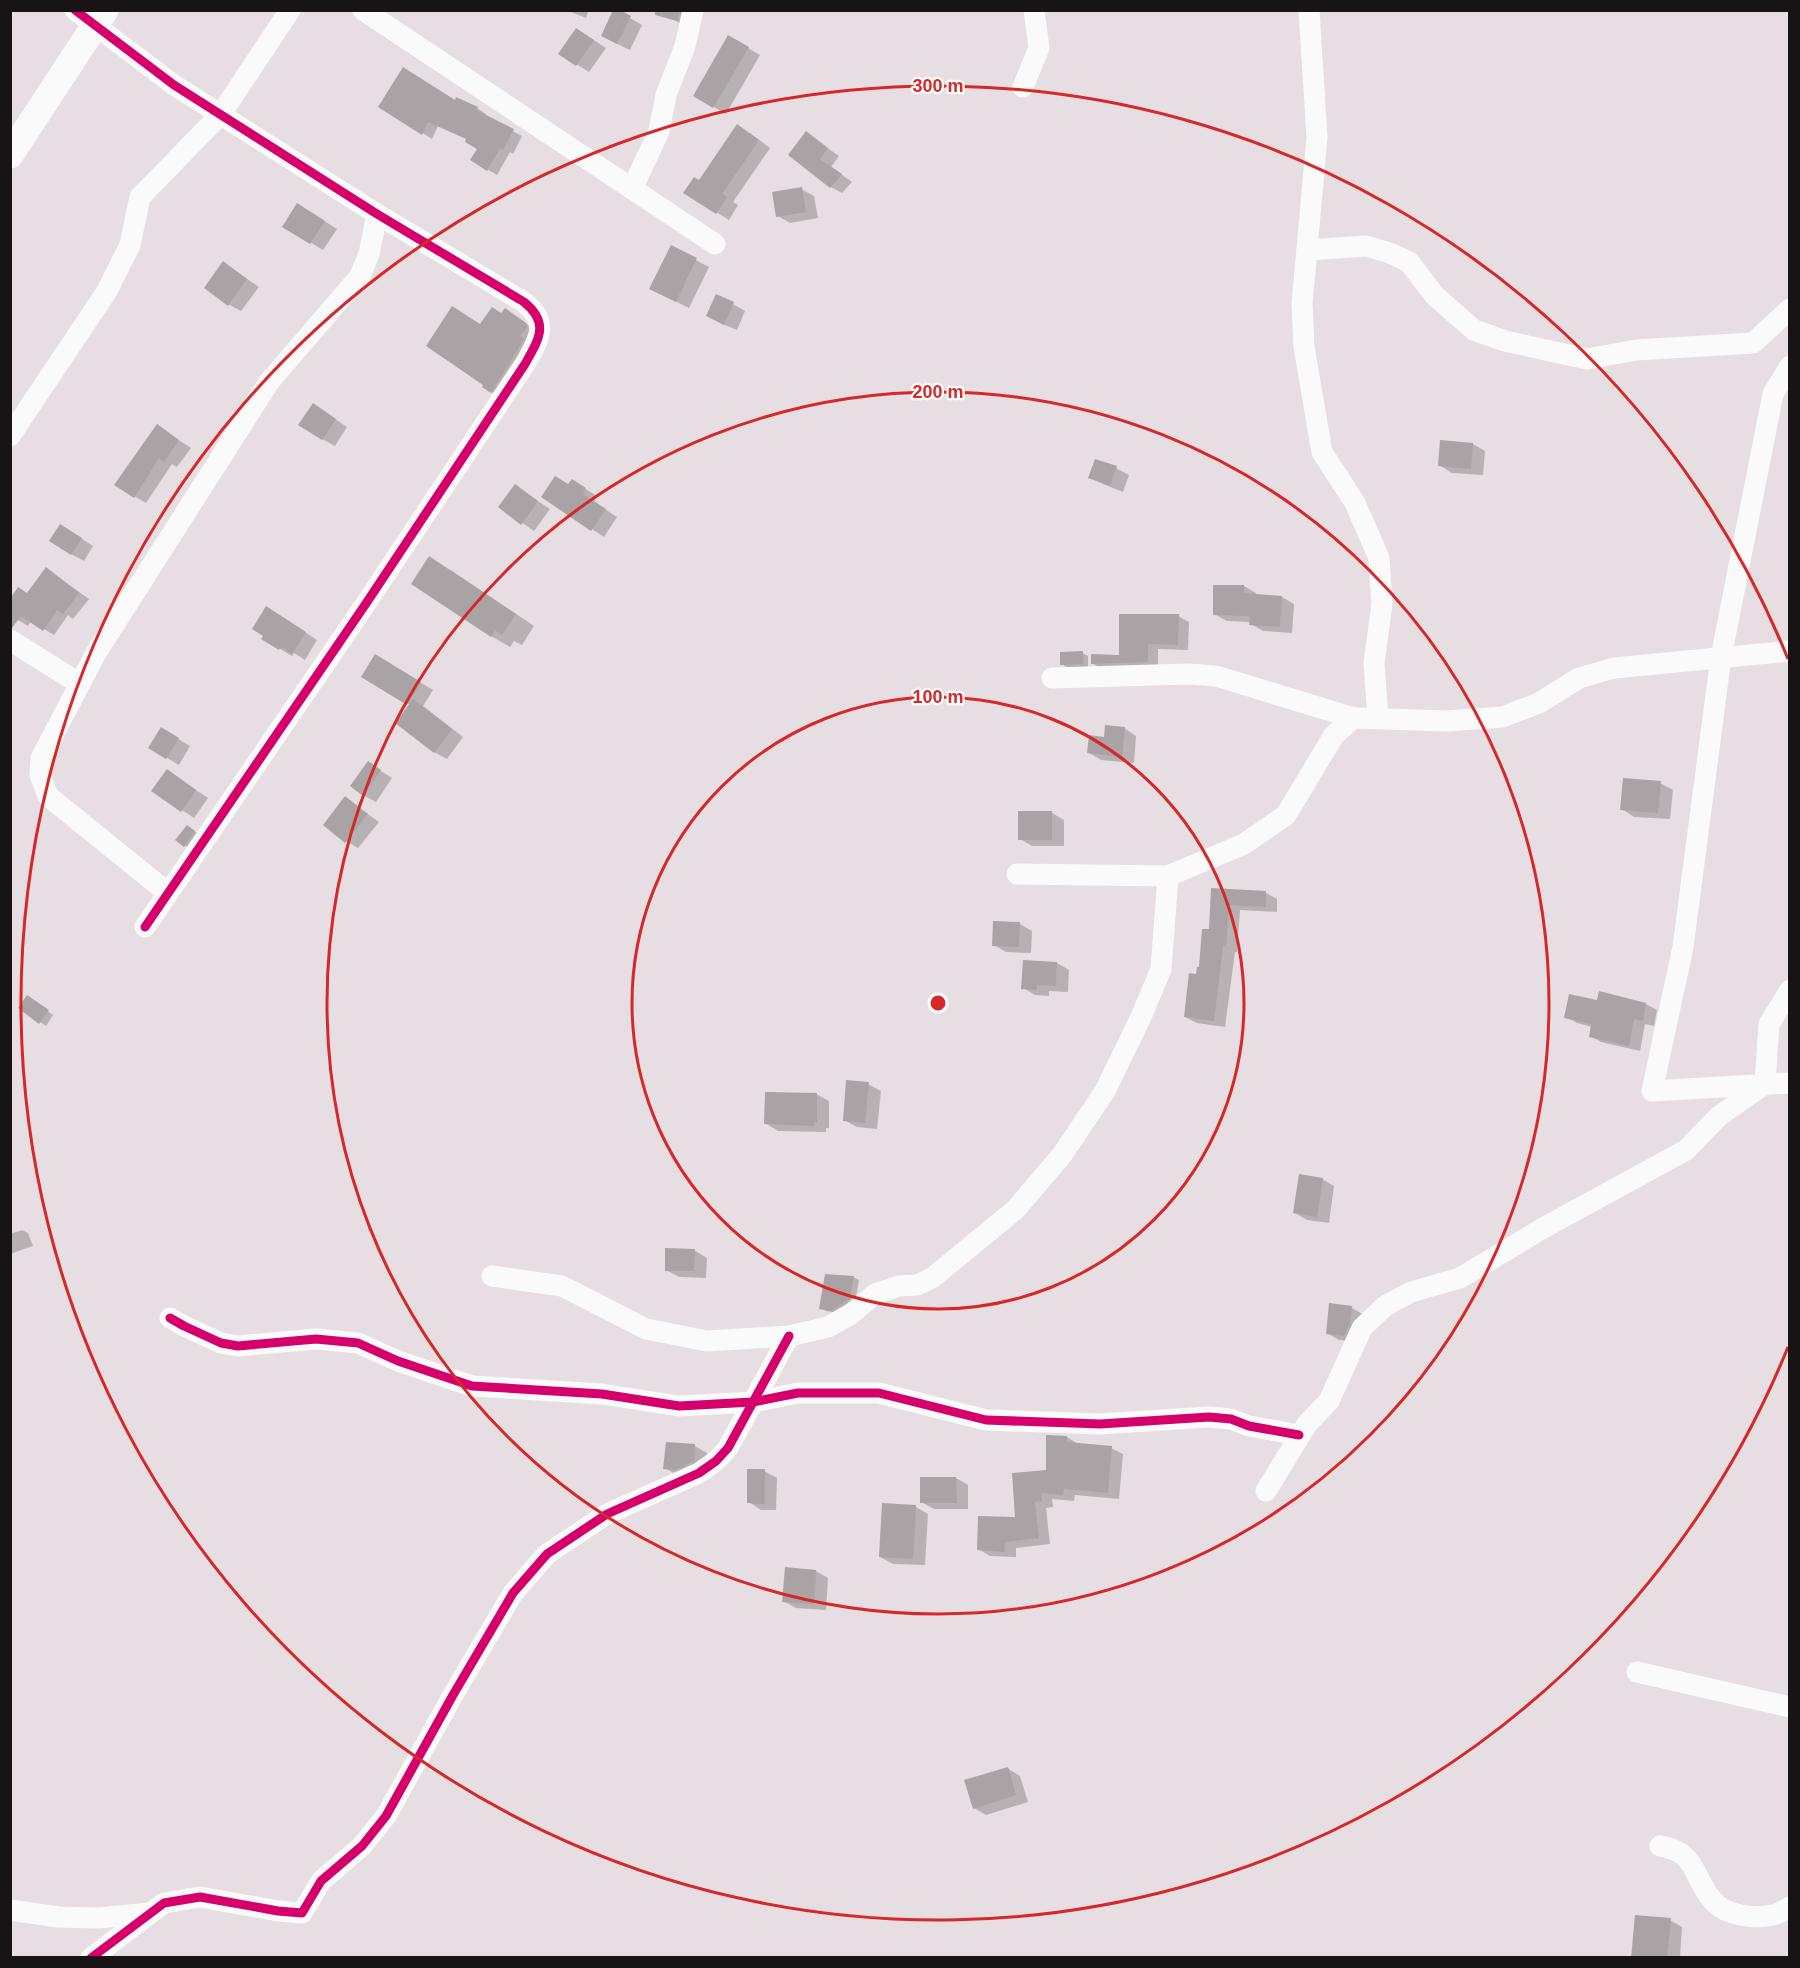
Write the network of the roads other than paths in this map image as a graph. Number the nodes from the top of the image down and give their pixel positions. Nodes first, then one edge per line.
1 (290, 10) edge
2 (363, 10) edge
3 (693, 10) edge
4 (1034, 10) edge
5 (1309, 10) edge
6 (92, 15) edge
7 (1023, 87) dead end
8 (221, 114) junction
9 (10, 155) edge
10 (632, 189) junction
11 (377, 214) junction
12 (715, 244) dead end
13 (1307, 250) junction
14 (1790, 309) edge
15 (1790, 366) edge
16 (10, 436) edge
17 (10, 640) edge
18 (1790, 651) edge
19 (1721, 657) junction
20 (1052, 678) dead end
21 (80, 684) junction
22 (1354, 718) junction
23 (1378, 718) junction
24 (1017, 874) dead end
25 (1168, 876) junction
26 (168, 893) junction
27 (145, 927) dead end
28 (1790, 990) edge
29 (1790, 1083) edge
30 (1765, 1084) junction
31 (492, 1276) dead end
32 (170, 1318) dead end
33 (789, 1336) junction
34 (753, 1402) junction
35 (1299, 1435) junction
36 (1266, 1491) dead end
37 (1636, 1672) dead end
38 (1790, 1707) edge
39 (1660, 1846) dead end
40 (1790, 1907) edge
41 (10, 1910) edge
42 (151, 1913) junction
43 (92, 1958) edge

1 - 8 street
2 - 10 street
3 - 10 street
4 - 7 street
5 - 13 street
6 - 8 street
6 - 9 street
8 - 11 street
8 - 16 street
10 - 12 street
11 - 21 street
11 - 26 street
13 - 14 street
13 - 23 street
15 - 19 street
17 - 21 street
18 - 19 street
19 - 23 street
19 - 30 street
20 - 22 street
21 - 26 street
22 - 23 street
22 - 25 street
24 - 25 street
25 - 33 street
26 - 27 street
28 - 30 street
29 - 30 street
30 - 35 street
31 - 33 street
32 - 34 street
33 - 34 street
34 - 35 street
34 - 42 street
35 - 36 street
37 - 38 street
39 - 40 street
41 - 42 street
42 - 43 street

